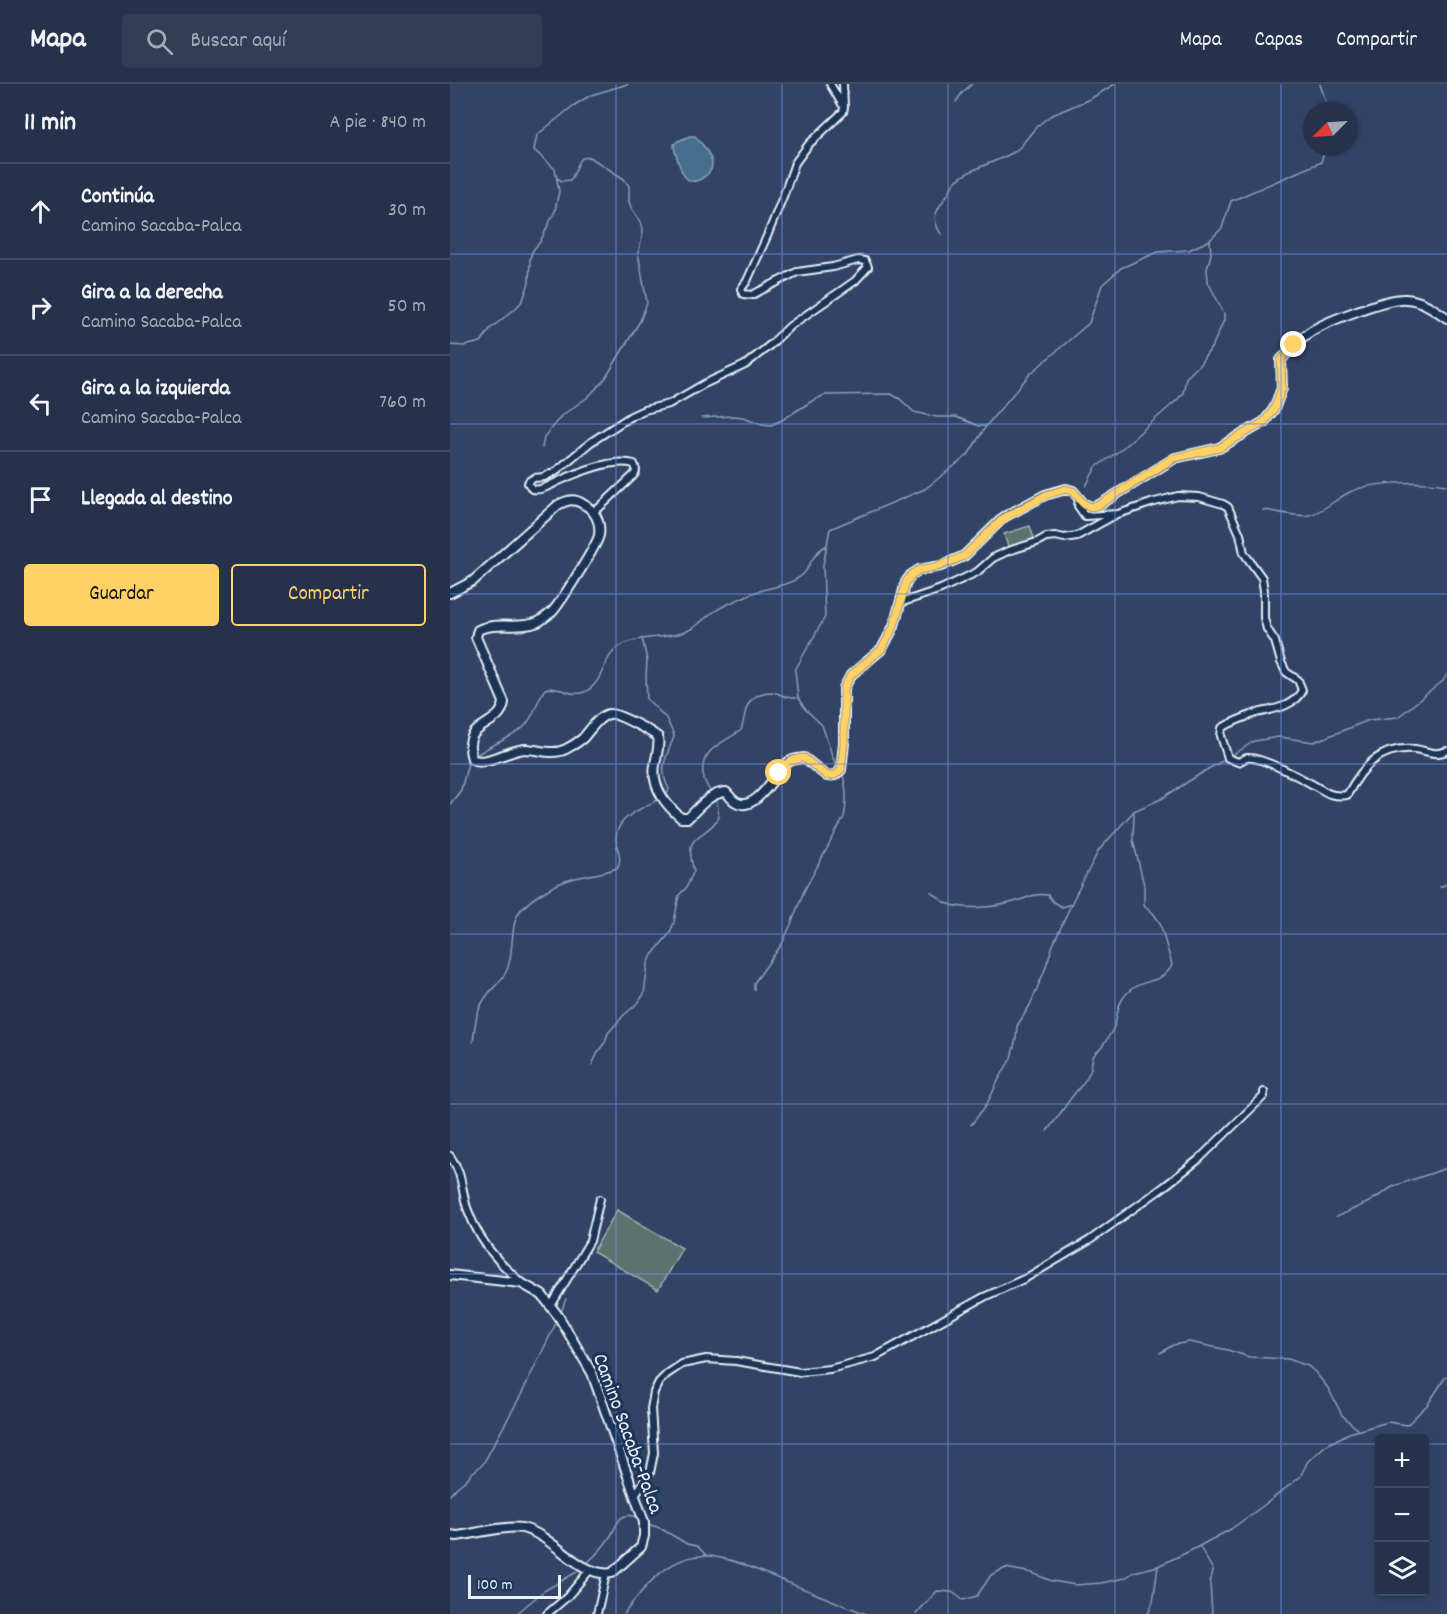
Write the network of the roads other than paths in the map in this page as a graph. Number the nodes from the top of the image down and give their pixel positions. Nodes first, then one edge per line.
1 (830, 84) edge
2 (843, 84) edge
3 (844, 107) junction
4 (1447, 318) edge
5 (1079, 498) junction
6 (592, 511) junction
7 (1118, 514) junction
8 (450, 593) edge
9 (900, 603) junction
10 (1447, 751) edge
11 (1264, 1092) dead end
12 (450, 1156) edge
13 (600, 1199) dead end
14 (450, 1275) edge
15 (521, 1283) junction
16 (551, 1306) junction
17 (634, 1497) junction
18 (450, 1535) edge
19 (590, 1570) junction
20 (606, 1574) junction
21 (548, 1614) edge
22 (597, 1614) edge

1 - 3 street
2 - 3 street
3 - 6 street
4 - 5 street
5 - 7 street
5 - 9 street
6 - 8 street
6 - 9 street
7 - 9 street
7 - 10 street
11 - 17 street
12 - 15 street
13 - 16 street
14 - 15 street, Camino Sacaba-Palca
15 - 16 street, Camino Sacaba-Palca
16 - 17 street, Camino Sacaba-Palca
17 - 20 street, Camino Sacaba-Palca
18 - 19 street
19 - 20 street
19 - 21 street
20 - 22 street

